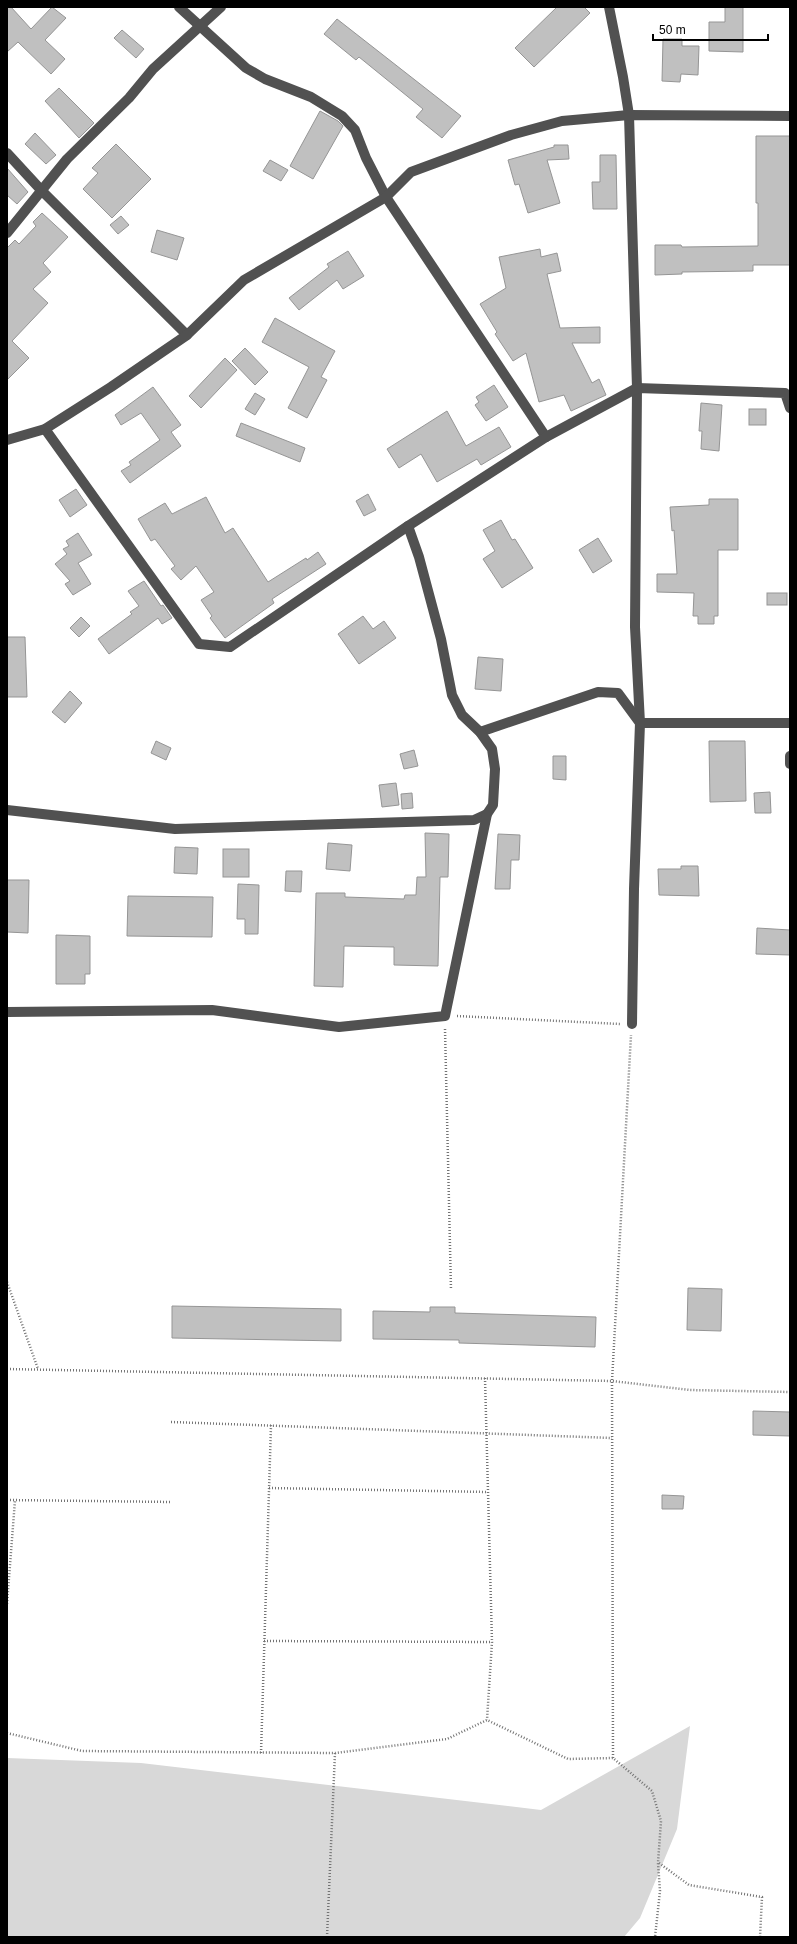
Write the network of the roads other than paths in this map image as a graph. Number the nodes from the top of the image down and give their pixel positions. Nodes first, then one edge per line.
1 (179, 7) edge
2 (221, 7) edge
3 (609, 7) edge
4 (201, 27) junction
5 (629, 115) junction
6 (790, 116) edge
7 (7, 153) edge
8 (42, 191) junction
9 (386, 197) junction
10 (7, 233) edge
11 (187, 335) junction
12 (637, 388) junction
13 (788, 393) edge
14 (790, 408) edge
15 (45, 429) junction
16 (546, 437) junction
17 (7, 440) edge
18 (408, 526) junction
19 (640, 723) junction
20 (790, 723) edge
21 (480, 732) junction
22 (790, 756) edge
23 (790, 764) edge
24 (7, 810) edge
25 (487, 814) junction
26 (7, 1012) edge
27 (632, 1024) road end

1 - 4 street
2 - 4 street
3 - 5 street
4 - 8 street
4 - 9 street
5 - 6 street
5 - 9 street
5 - 12 street
7 - 8 street
8 - 10 street
8 - 11 street
9 - 11 street
9 - 16 street
11 - 15 street
12 - 13 street
12 - 16 street
12 - 19 street
13 - 14 street
15 - 17 street
15 - 18 street
16 - 18 street
18 - 21 street
19 - 20 street
19 - 21 street
19 - 27 street
21 - 25 street
22 - 23 street
24 - 25 street
25 - 26 street

